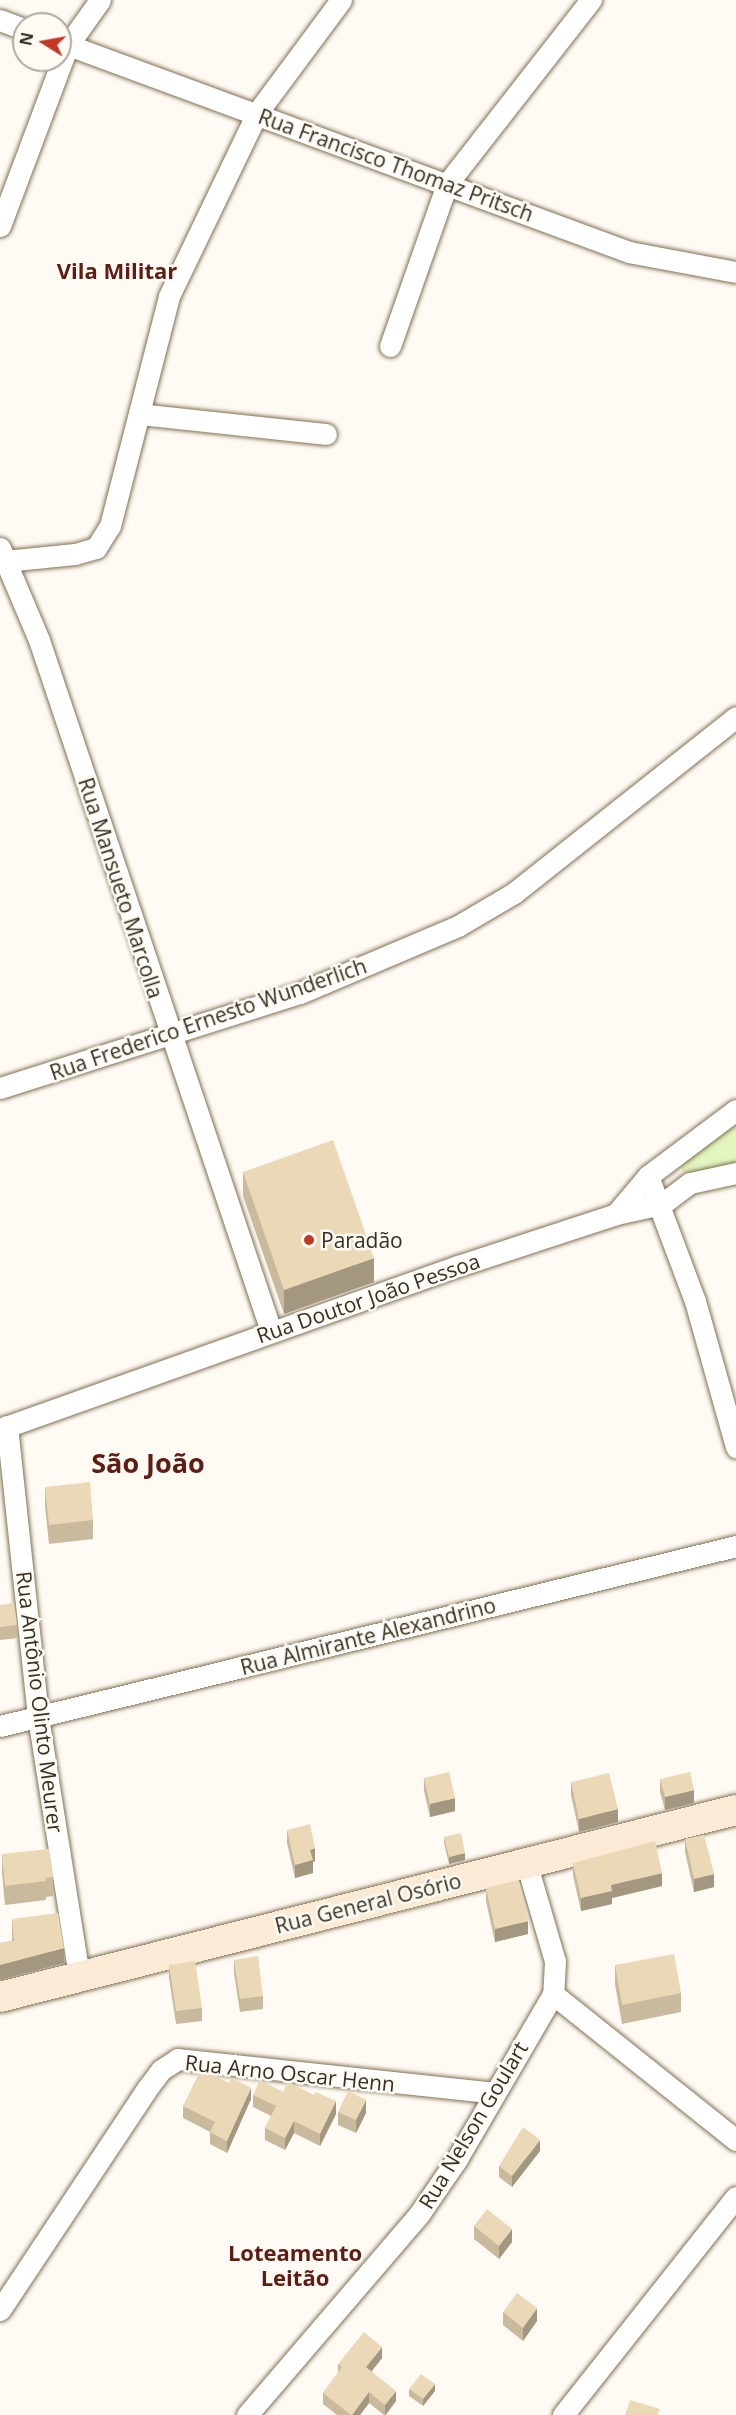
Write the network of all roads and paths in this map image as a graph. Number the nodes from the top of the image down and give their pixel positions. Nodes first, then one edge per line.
1 (100, 0) edge
2 (340, 0) edge
3 (593, 1) edge
4 (72, 33) edge
5 (72, 46) edge
6 (53, 72) edge
7 (257, 113) junction
8 (447, 184) junction
9 (5, 196) edge
10 (0, 226) edge
11 (736, 272) edge
12 (390, 346) dead end
13 (139, 414) junction
14 (326, 434) dead end
15 (2, 554) edge
16 (736, 717) edge
17 (170, 1036) junction
18 (0, 1088) edge
19 (736, 1110) edge
20 (672, 1158) junction
21 (736, 1173) edge
22 (648, 1176) junction
23 (690, 1183) junction
24 (662, 1204) junction
25 (616, 1214) junction
26 (271, 1331) junction
27 (3, 1427) edge
28 (736, 1447) edge
29 (736, 1546) edge
30 (38, 1717) junction
31 (0, 1726) edge
32 (736, 1810) edge
33 (526, 1862) junction
34 (79, 1977) junction
35 (553, 1994) junction
36 (0, 1997) edge
37 (494, 2092) junction
38 (736, 2140) edge
39 (736, 2197) edge
40 (0, 2310) edge
41 (247, 2415) edge
42 (563, 2415) edge

1 - 4 street
2 - 7 street
3 - 8 street
5 - 7 street, Rua Francisco Thomaz Pritsch
6 - 9 street
7 - 8 street, Rua Francisco Thomaz Pritsch
7 - 13 street
8 - 11 street, Rua Francisco Thomaz Pritsch
8 - 12 street
9 - 10 street
13 - 14 street
13 - 15 street
15 - 17 street, Rua Mansueto Marcolla
16 - 17 street, Rua Frederico Ernesto Wunderlich
17 - 18 street, Rua Frederico Ernesto Wunderlich
17 - 26 street, Rua Mansueto Marcolla
19 - 20 street
20 - 22 street
20 - 23 street
21 - 23 street, Rua Doutor João Pessoa
22 - 24 street
22 - 25 street
23 - 24 street, Rua Doutor João Pessoa
24 - 25 street, Rua Doutor João Pessoa
24 - 28 street
25 - 26 street, Rua Doutor João Pessoa
26 - 27 street, Rua Doutor João Pessoa
27 - 30 street, Rua Antônio Olinto Meurer
29 - 30 street, Rua Almirante Alexandrino
30 - 31 street, Rua Almirante Alexandrino
30 - 34 street, Rua Antônio Olinto Meurer
32 - 33 street, Rua General Osório
33 - 34 street, Rua General Osório
33 - 35 street
34 - 36 street, Rua General Osório
35 - 37 street, Rua Nelson Goulart
35 - 38 street
37 - 40 street, Rua Arno Oscar Henn
37 - 41 street, Rua Nelson Goulart
39 - 42 street

